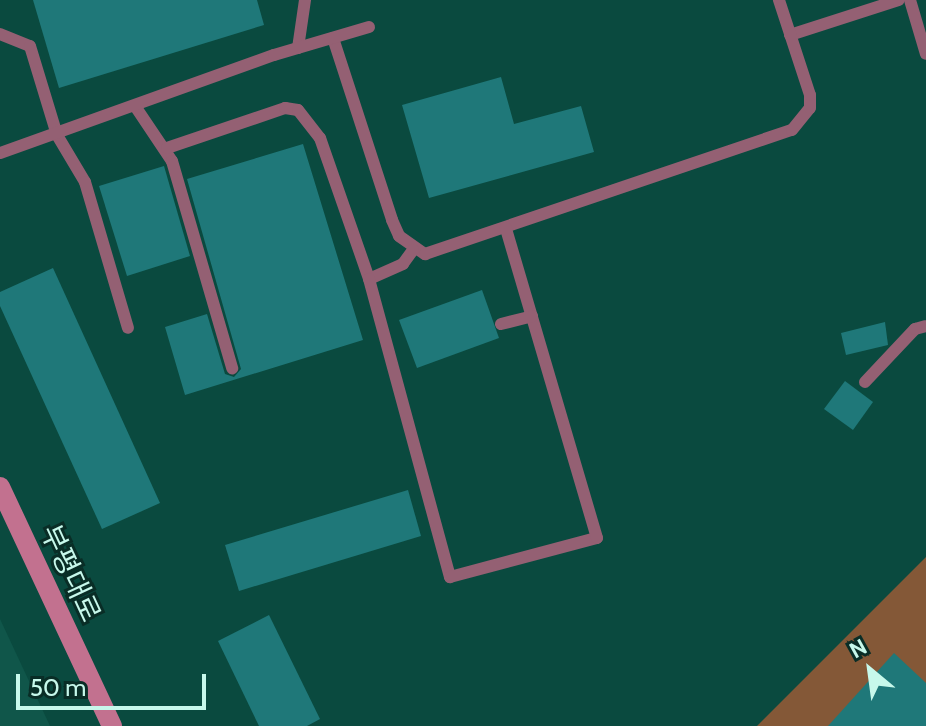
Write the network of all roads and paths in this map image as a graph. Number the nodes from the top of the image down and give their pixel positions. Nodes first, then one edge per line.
1 (305, 0) edge
2 (779, 0) edge
3 (899, 0) edge
4 (910, 0) edge
5 (369, 27) dead end
6 (0, 34) edge
7 (790, 35) junction
8 (333, 38) junction
9 (298, 48) junction
10 (926, 54) edge
11 (135, 106) junction
12 (57, 135) junction
13 (167, 148) junction
14 (0, 153) edge
15 (506, 228) junction
16 (413, 250) junction
17 (369, 279) junction
18 (532, 316) junction
19 (501, 324) dead end
20 (926, 326) edge
21 (128, 328) dead end
22 (232, 368) dead end
23 (865, 382) dead end
24 (0, 487) edge
25 (112, 726) edge

1 - 9 lane
2 - 7 lane
3 - 7 lane
4 - 10 lane
5 - 8 lane
6 - 12 lane
7 - 15 lane
8 - 9 lane
8 - 16 lane
9 - 11 lane
11 - 12 lane
11 - 13 lane
12 - 14 lane
12 - 21 lane
13 - 17 lane
13 - 22 lane
15 - 16 lane
15 - 18 lane
16 - 17 lane
17 - 18 lane
18 - 19 lane
20 - 23 lane
24 - 25 main road, 부평대로

